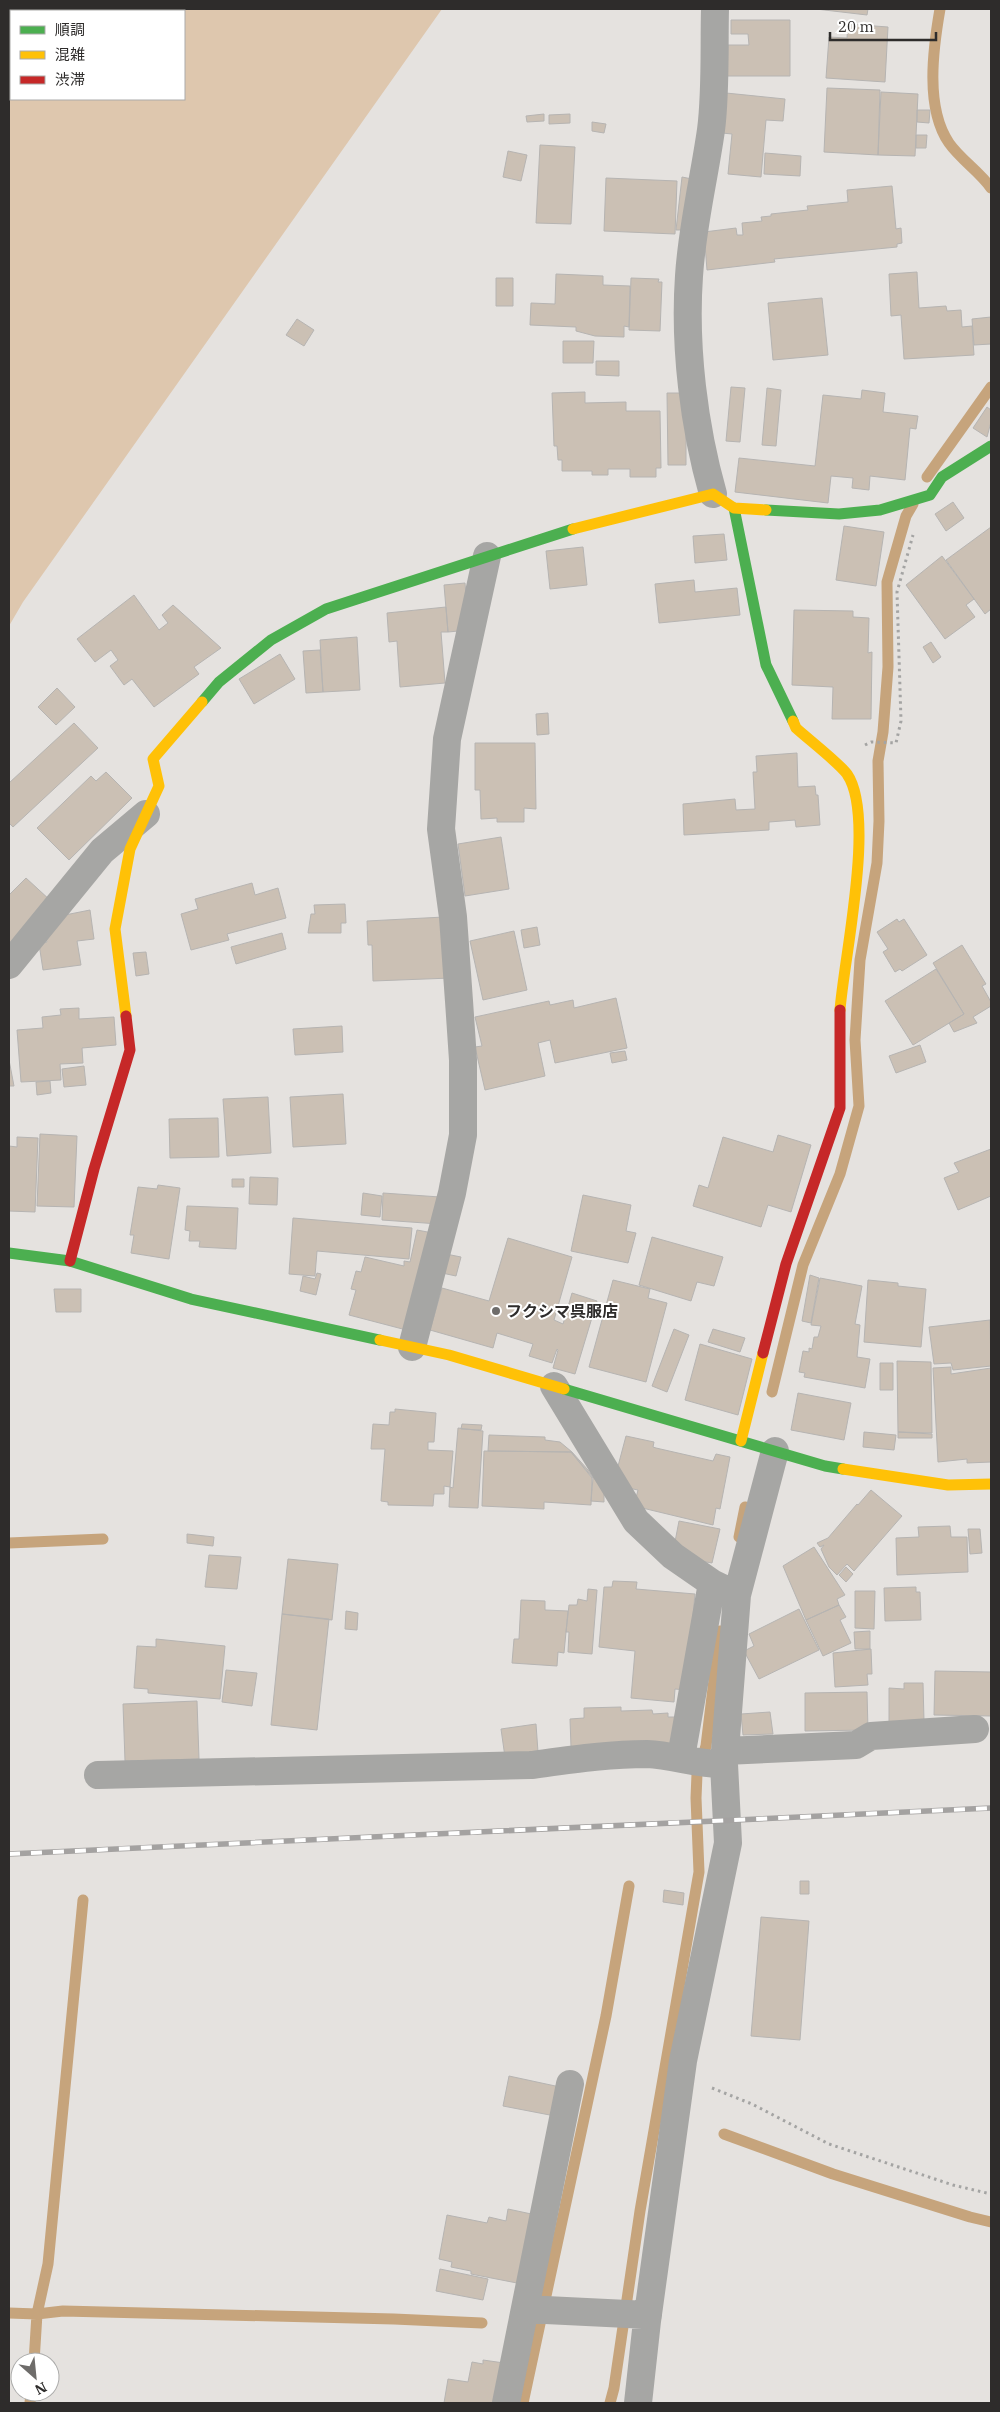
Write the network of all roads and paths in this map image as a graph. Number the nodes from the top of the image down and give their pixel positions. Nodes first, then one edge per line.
1 (715, 9) edge
2 (991, 446) edge
3 (928, 496) junction
4 (723, 501) junction
5 (487, 556) junction
6 (876, 742) dead end
7 (146, 814) junction
8 (9, 965) edge
9 (9, 1253) edge
10 (70, 1262) junction
11 (412, 1347) junction
12 (554, 1386) junction
13 (741, 1441) junction
14 (775, 1451) junction
15 (991, 1484) edge
16 (712, 1583) junction
17 (737, 1595) junction
18 (975, 1729) dead end
19 (706, 1759) junction
20 (98, 1775) dead end
21 (681, 2076) junction
22 (570, 2084) dead end
23 (991, 2194) edge
24 (537, 2310) junction
25 (632, 2314) junction
26 (506, 2403) edge
27 (638, 2403) edge

1 - 4 street
2 - 3 street
3 - 4 street
3 - 6 path
4 - 5 street
4 - 13 street
5 - 7 street
5 - 11 street
7 - 8 street
7 - 10 street
9 - 10 street
10 - 11 street
11 - 12 street
12 - 13 street
12 - 16 street
13 - 14 street
14 - 15 street
14 - 17 street
16 - 17 street
16 - 19 street
17 - 19 street
18 - 19 street
19 - 20 street
19 - 21 street
21 - 23 path
21 - 25 street
22 - 24 street
24 - 25 street
24 - 26 street
25 - 27 street

